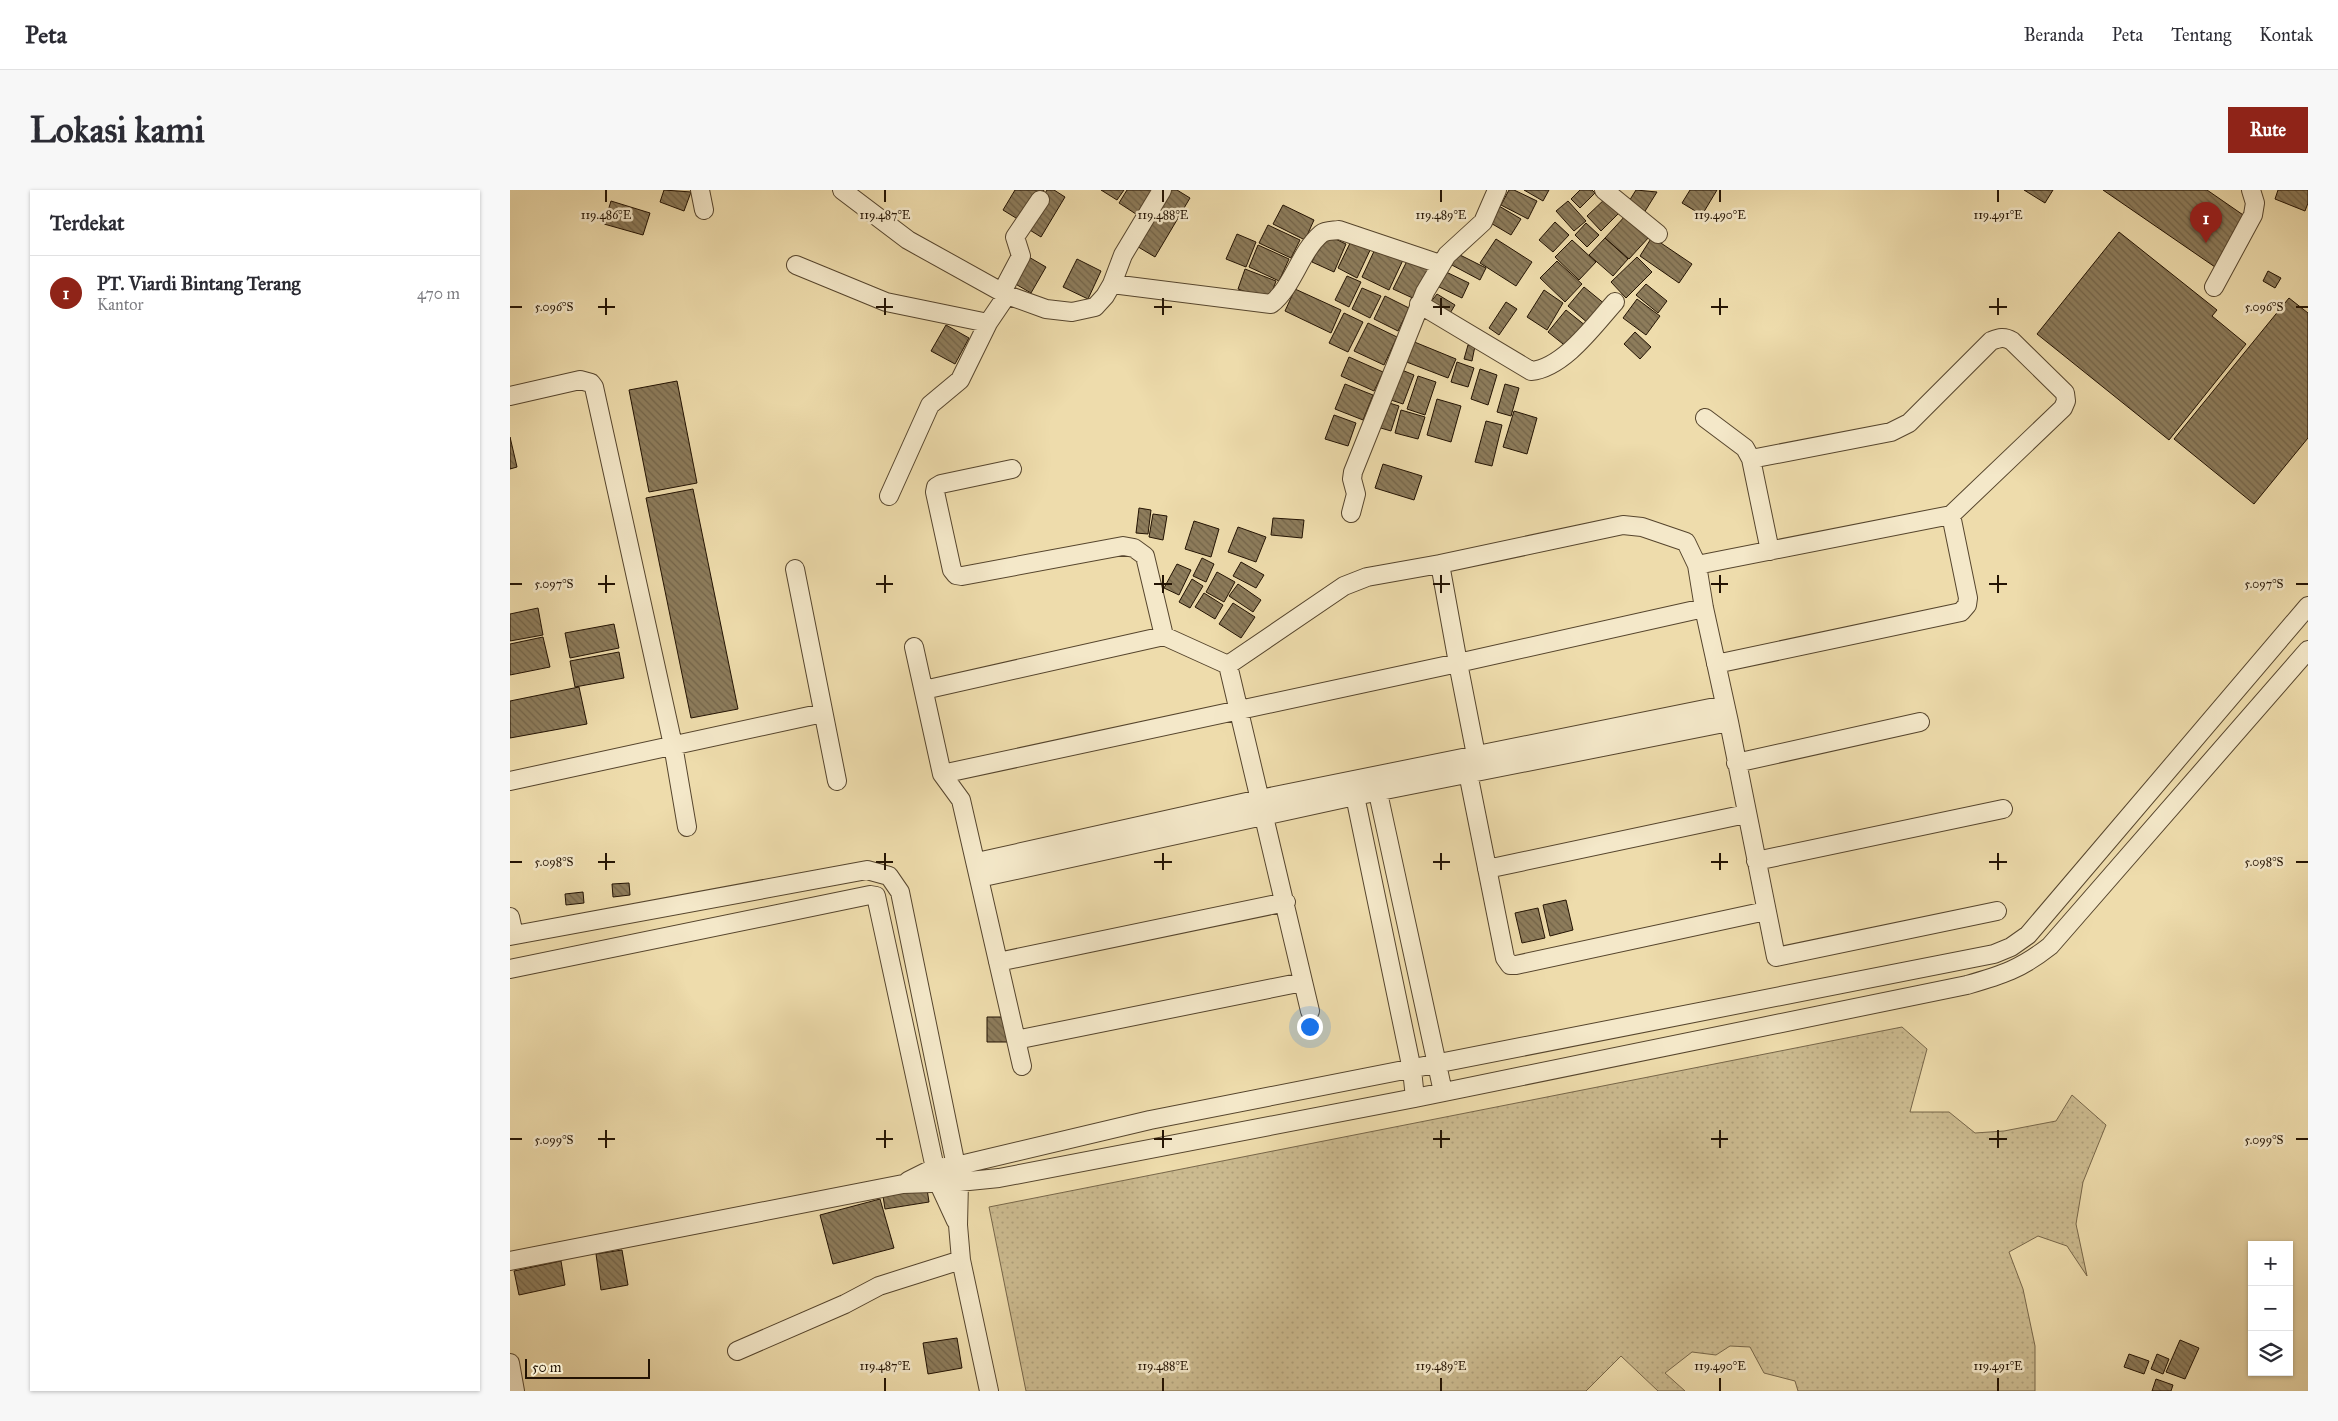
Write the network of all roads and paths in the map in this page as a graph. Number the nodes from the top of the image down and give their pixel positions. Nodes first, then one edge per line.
1 (700, 190) edge
2 (842, 190) edge
3 (1162, 190) edge
4 (1497, 190) edge
5 (1604, 190) edge
6 (2251, 190) edge
7 (1040, 200) dead end
8 (704, 210) dead end
9 (1658, 234) dead end
10 (1440, 264) junction
11 (796, 265) dead end
12 (1112, 284) junction
13 (2214, 286) dead end
14 (1004, 294) junction
15 (1615, 302) dead end
16 (1419, 304) junction
17 (988, 324) junction
18 (510, 396) edge
19 (1705, 418) dead end
20 (1751, 459) junction
21 (1012, 469) dead end
22 (889, 496) dead end
23 (1351, 513) dead end
24 (1950, 515) junction
25 (1770, 551) junction
26 (1440, 564) junction
27 (1697, 565) junction
28 (795, 569) dead end
29 (2308, 606) edge
30 (1704, 608) junction
31 (1164, 636) junction
32 (914, 647) dead end
33 (2308, 650) edge
34 (1458, 663) junction
35 (1716, 664) junction
36 (1228, 665) junction
37 (924, 690) junction
38 (1240, 708) junction
39 (823, 713) junction
40 (1727, 714) junction
41 (1920, 722) dead end
42 (673, 745) junction
43 (1476, 755) junction
44 (1736, 762) junction
45 (1468, 773) junction
46 (942, 774) junction
47 (510, 780) edge
48 (836, 781) dead end
49 (1376, 783) junction
50 (1354, 788) junction
51 (1262, 807) junction
52 (2003, 809) dead end
53 (1746, 814) junction
54 (687, 827) dead end
55 (1756, 861) junction
56 (1487, 868) junction
57 (978, 870) junction
58 (883, 874) junction
59 (876, 896) junction
60 (1286, 902) junction
61 (1766, 911) junction
62 (1997, 911) dead end
63 (510, 917) edge
64 (512, 936) edge
65 (998, 962) junction
66 (510, 969) edge
67 (1303, 982) junction
68 (1310, 1012) dead end
69 (1016, 1040) junction
70 (1436, 1065) junction
71 (1022, 1066) dead end
72 (1412, 1070) junction
73 (1443, 1092) junction
74 (1414, 1098) junction
75 (958, 1174) junction
76 (936, 1175) junction
77 (958, 1225) junction
78 (961, 1260) junction
79 (510, 1261) edge
80 (737, 1351) dead end
81 (510, 1363) edge
82 (515, 1391) edge
83 (989, 1391) edge

1 - 8 street
2 - 14 street
3 - 12 street
4 - 10 street
5 - 9 street
6 - 13 street
7 - 14 street
10 - 12 street
10 - 16 street
11 - 17 street
12 - 14 street
14 - 17 street
15 - 16 street
16 - 23 street
17 - 22 street
18 - 42 street
19 - 20 street
20 - 24 street
20 - 25 street
21 - 31 street
24 - 25 street
24 - 35 street
25 - 27 street
26 - 27 street
26 - 34 street
26 - 36 street
27 - 30 street
28 - 39 street
29 - 70 street
30 - 34 street
30 - 35 street
31 - 36 street
31 - 37 street
32 - 37 street
33 - 73 street
34 - 38 street
34 - 43 street
35 - 40 street
36 - 38 street
37 - 46 street
38 - 46 street
38 - 51 street
39 - 42 street
39 - 48 street
40 - 43 street
40 - 44 street
40 - 45 street
41 - 44 street
42 - 47 street
42 - 54 street
43 - 49 street
44 - 53 street
45 - 49 street
45 - 56 street
46 - 57 street
49 - 50 street
49 - 70 street
50 - 51 street
50 - 72 street
51 - 57 street
51 - 60 street
52 - 55 street
53 - 55 street
53 - 56 street
55 - 61 street
56 - 61 street
57 - 65 street
58 - 59 street
58 - 64 street
58 - 75 street
59 - 66 street
59 - 76 street
60 - 65 street
60 - 67 street
61 - 62 street
63 - 64 street
65 - 69 street
67 - 68 street
67 - 69 street
69 - 71 street
70 - 72 street
70 - 73 street
72 - 74 street
72 - 75 street
73 - 74 street
74 - 75 street
75 - 76 street
75 - 77 street
76 - 77 street
76 - 79 street
77 - 78 street
78 - 80 street
78 - 83 street
81 - 82 street

